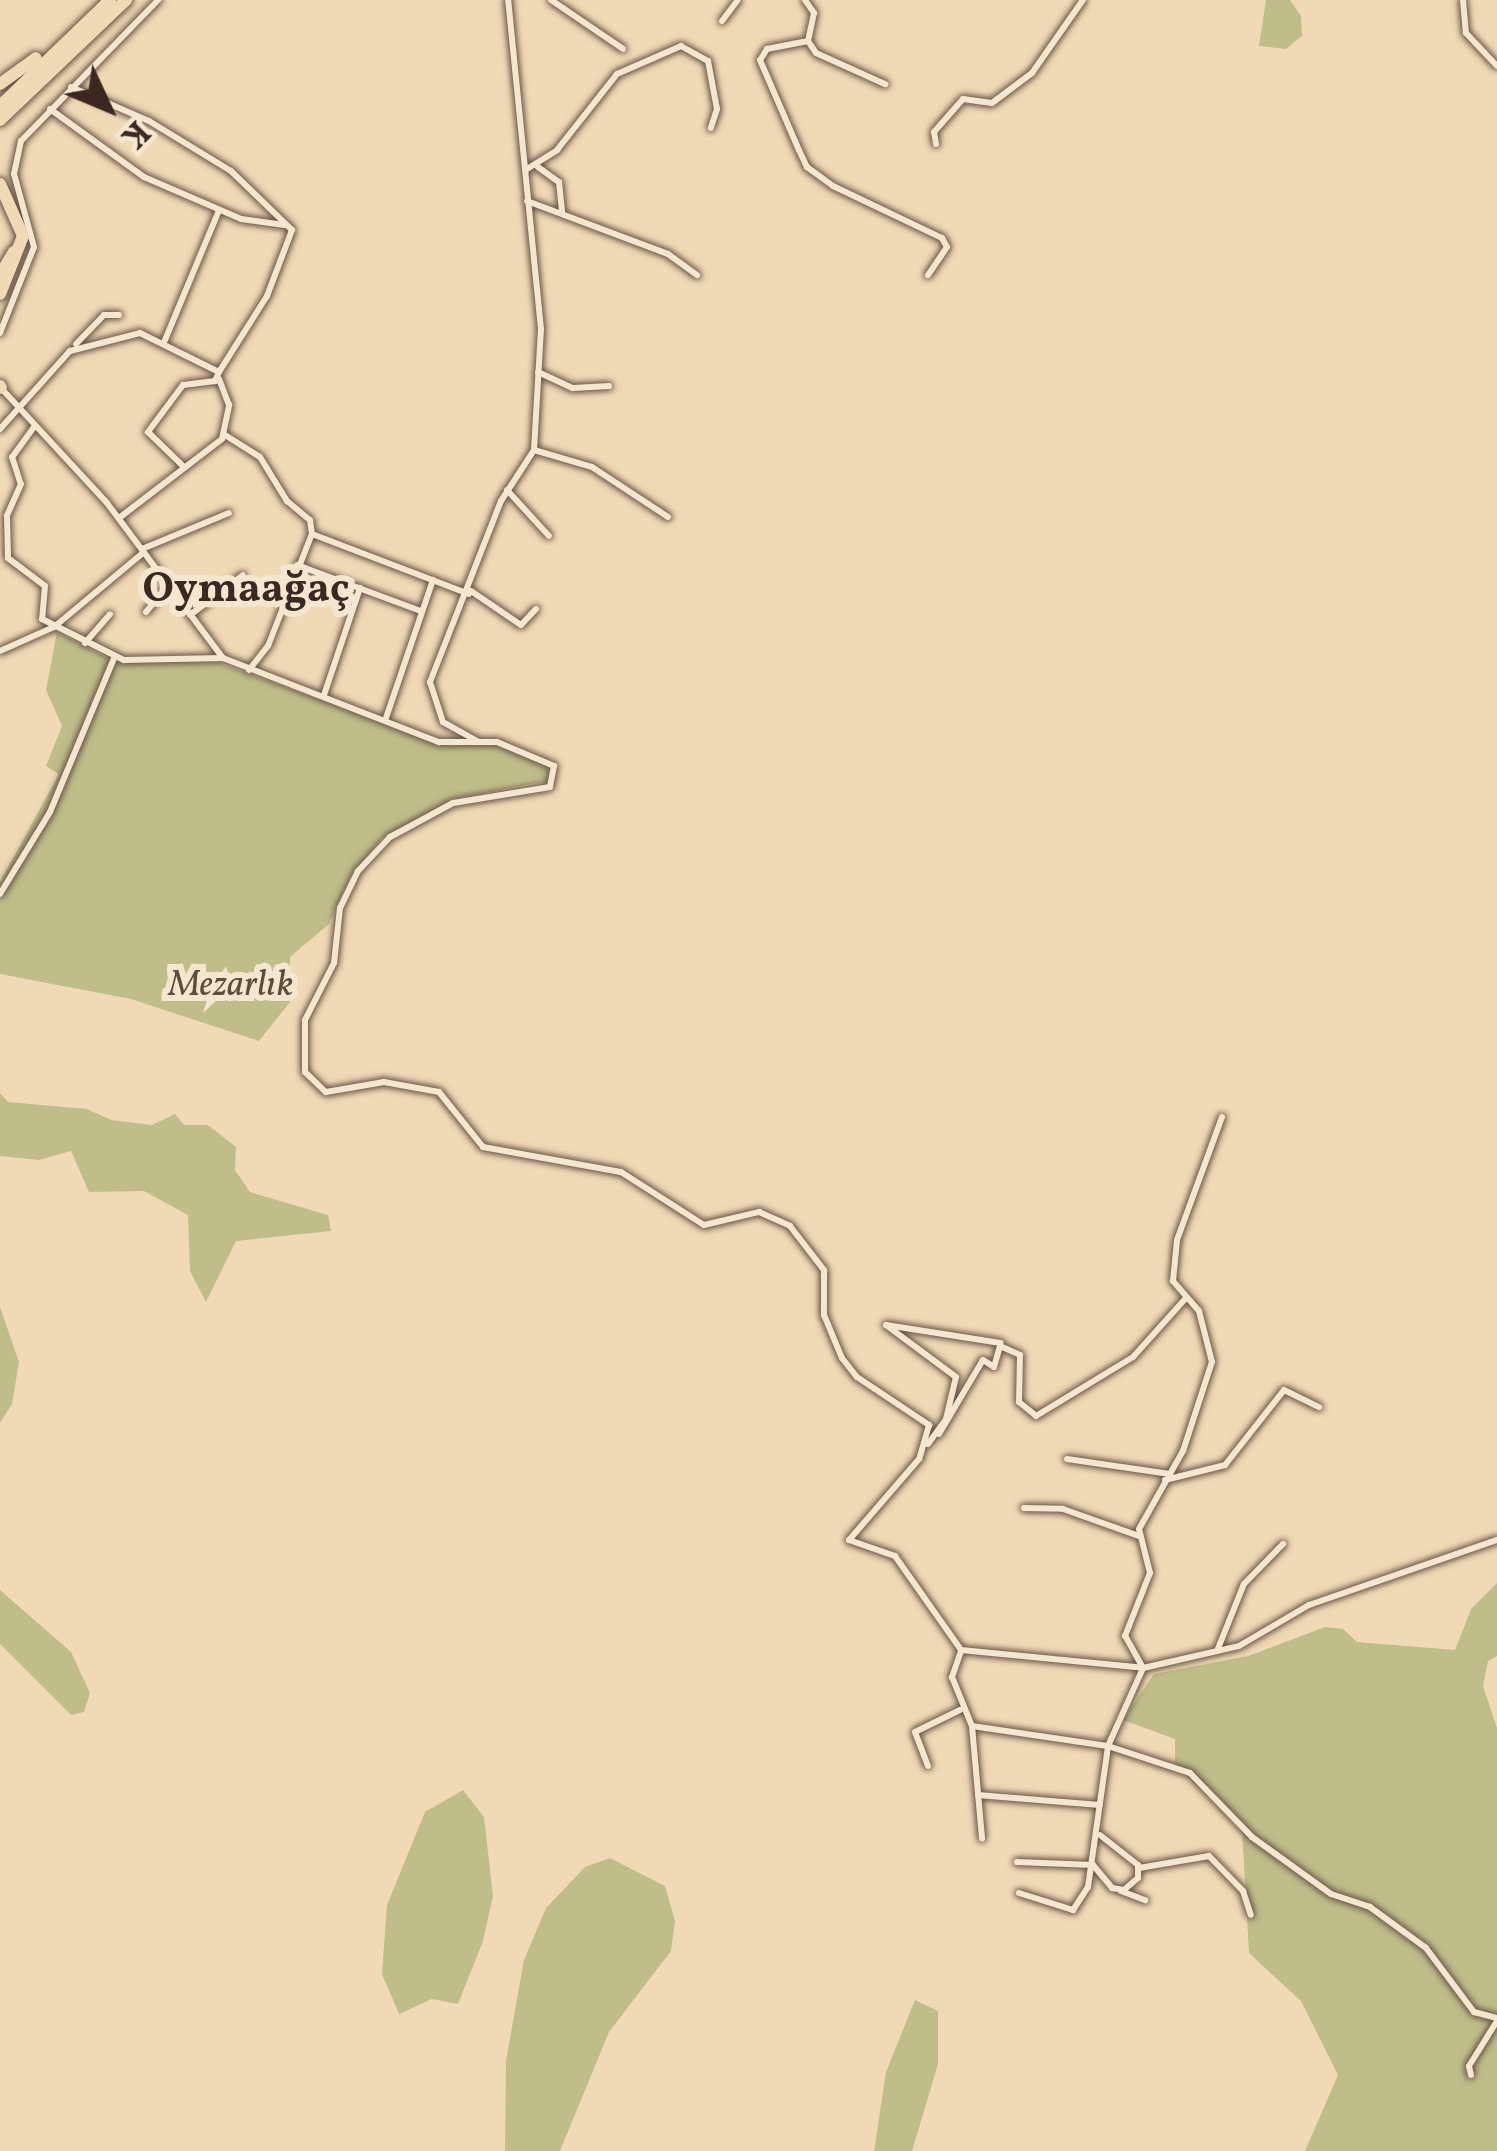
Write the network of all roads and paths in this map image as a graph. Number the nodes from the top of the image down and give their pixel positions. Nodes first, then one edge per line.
1 (108, 0) edge
2 (126, 0) edge
3 (158, 0) edge
4 (508, 0) edge
5 (551, 0) edge
6 (738, 0) edge
7 (805, 0) edge
8 (1083, 0) edge
9 (1463, 0) edge
10 (722, 21) dead end
11 (99, 23) junction
12 (808, 41) junction
13 (623, 49) dead end
14 (1497, 66) edge
15 (0, 84) edge
16 (885, 84) dead end
17 (71, 87) junction
18 (0, 106) edge
19 (50, 109) junction
20 (0, 120) edge
21 (711, 128) dead end
22 (0, 138) edge
23 (936, 144) dead end
24 (538, 167) junction
25 (527, 169) junction
26 (0, 184) edge
27 (527, 201) junction
28 (0, 208) edge
29 (219, 210) junction
30 (563, 215) junction
31 (288, 225) junction
32 (0, 275) edge
33 (697, 275) dead end
34 (928, 275) dead end
35 (0, 294) edge
36 (119, 315) dead end
37 (0, 333) edge
38 (165, 340) junction
39 (70, 351) junction
40 (537, 372) junction
41 (219, 375) junction
42 (609, 386) dead end
43 (0, 387) edge
44 (18, 408) junction
45 (34, 427) junction
46 (0, 429) edge
47 (225, 435) junction
48 (534, 450) junction
49 (184, 466) junction
50 (506, 489) junction
51 (230, 513) dead end
52 (668, 517) dead end
53 (119, 518) junction
54 (312, 534) junction
55 (549, 536) dead end
56 (143, 550) junction
57 (297, 565) junction
58 (242, 575) dead end
59 (433, 580) junction
60 (168, 586) junction
61 (360, 588) junction
62 (470, 592) junction
63 (536, 609) dead end
64 (422, 611) junction
65 (146, 612) dead end
66 (110, 614) dead end
67 (190, 615) junction
68 (54, 627) junction
69 (85, 643) junction
70 (0, 651) edge
71 (114, 658) junction
72 (223, 658) junction
73 (248, 670) junction
74 (324, 695) junction
75 (386, 718) junction
76 (485, 743) junction
77 (0, 894) edge
78 (1222, 1117) dead end
79 (1187, 1297) junction
80 (1004, 1344) junction
81 (1319, 1407) dead end
82 (939, 1434) junction
83 (926, 1447) junction
84 (1067, 1459) dead end
85 (1168, 1478) junction
86 (1024, 1508) dead end
87 (1138, 1536) junction
88 (1497, 1540) edge
89 (1283, 1544) dead end
90 (961, 1650) junction
91 (1216, 1652) junction
92 (1143, 1668) junction
93 (960, 1710) junction
94 (972, 1726) junction
95 (1108, 1746) junction
96 (928, 1766) dead end
97 (978, 1795) junction
98 (1101, 1805) junction
99 (1098, 1833) junction
100 (982, 1839) dead end
101 (1017, 1862) dead end
102 (1093, 1865) junction
103 (1138, 1868) junction
104 (1120, 1891) junction
105 (1019, 1893) dead end
106 (1145, 1900) dead end
107 (1251, 1915) dead end
108 (1497, 2019) edge
109 (1472, 2074) dead end

1 - 15 highway
1 - 18 highway
2 - 11 highway
3 - 17 street
4 - 25 street
5 - 13 street
6 - 10 street
7 - 12 street
8 - 23 street
9 - 14 street
11 - 20 highway
11 - 22 highway
12 - 16 street
12 - 34 street
17 - 19 street
17 - 31 street
19 - 29 street
19 - 37 street
21 - 24 street
24 - 25 street
24 - 30 street
25 - 27 street
26 - 35 highway
27 - 30 street
27 - 40 street
28 - 32 highway
29 - 31 street
29 - 38 street
30 - 33 street
31 - 41 street
36 - 39 street
38 - 39 street
38 - 41 street
39 - 44 street
40 - 42 street
40 - 48 street
41 - 47 street
41 - 49 street
43 - 44 street
44 - 45 street
44 - 46 street
45 - 53 street
45 - 68 street
47 - 49 street
47 - 54 street
48 - 50 street
48 - 52 street
49 - 53 street
50 - 55 street
50 - 62 street
51 - 56 street
53 - 56 street
54 - 57 street
54 - 59 street
56 - 60 street
56 - 68 street
57 - 61 street
57 - 73 street
58 - 67 street
59 - 62 street
59 - 64 street
60 - 65 street
60 - 67 street
61 - 64 street
61 - 74 street
62 - 63 street
62 - 76 street
64 - 75 street
66 - 69 street
67 - 72 street
68 - 69 street
68 - 70 street
69 - 71 street
71 - 72 street
71 - 77 street
72 - 73 street
73 - 74 street
74 - 75 street
75 - 76 street
76 - 83 street
78 - 79 street
79 - 80 street
79 - 85 street
80 - 82 street
80 - 82 street
81 - 85 street
82 - 83 street
83 - 90 street
84 - 85 street
85 - 87 street
86 - 87 street
87 - 92 street
88 - 91 street
89 - 91 street
90 - 92 street
90 - 93 street
91 - 92 street
92 - 95 street
93 - 94 street
93 - 96 street
94 - 95 street
94 - 97 street
95 - 98 street
95 - 108 street
97 - 98 street
97 - 100 street
98 - 99 street
99 - 102 street
99 - 103 street
101 - 102 street
102 - 104 street
102 - 105 street
103 - 104 street
103 - 107 street
104 - 106 street
108 - 109 street

